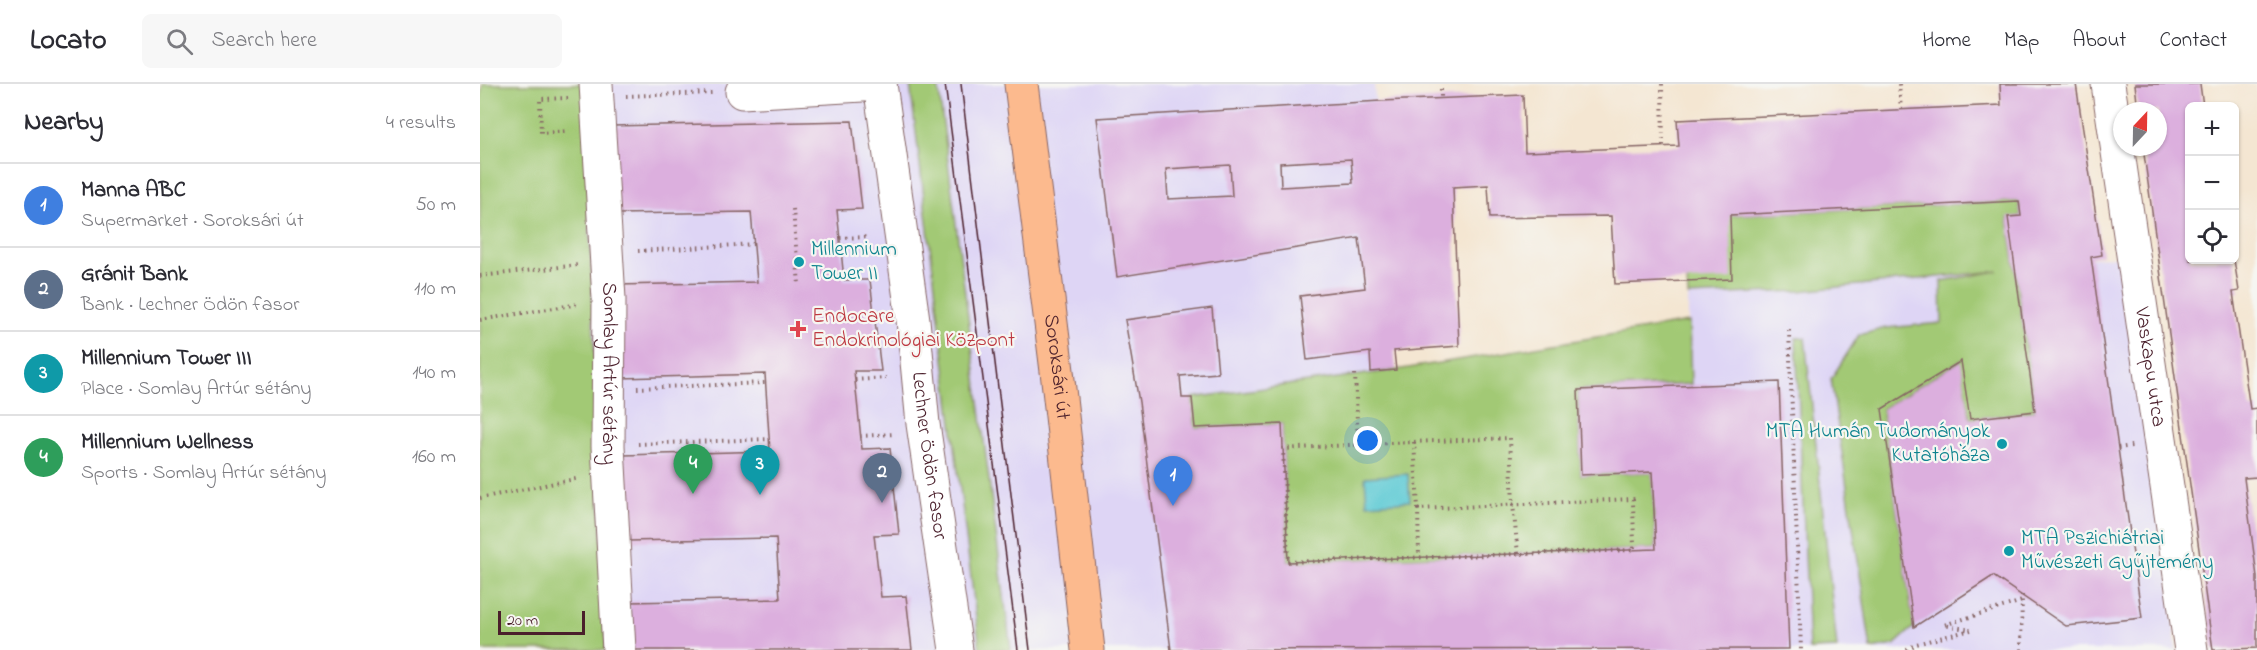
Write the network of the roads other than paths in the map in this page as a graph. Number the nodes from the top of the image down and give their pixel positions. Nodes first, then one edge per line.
1 (880, 84) edge
2 (1021, 84) edge
3 (2108, 84) edge
4 (596, 90) edge
5 (742, 92) road end
6 (1086, 648) edge
7 (619, 650) edge
8 (956, 650) edge
9 (2191, 650) edge

1 - 5 street
1 - 8 street, Lechner Ödön fasor
2 - 6 main road, Soroksári út
3 - 9 street, Vaskapu utca
4 - 7 street, Somlay Artúr sétány

